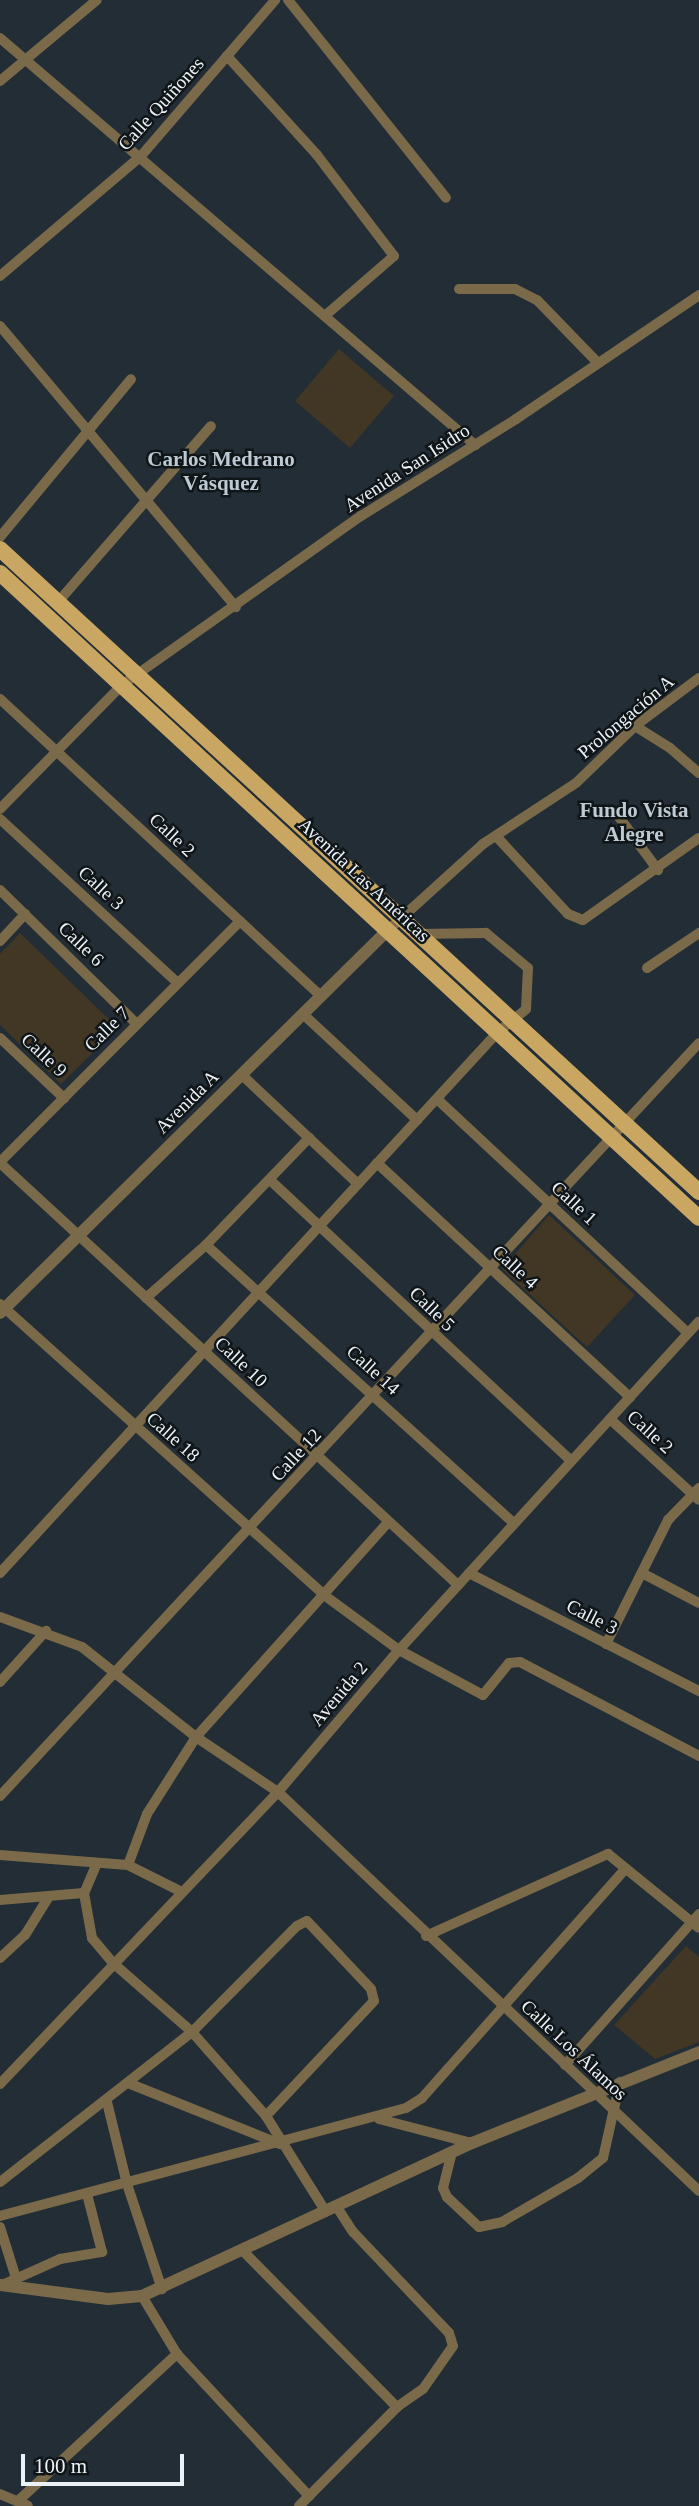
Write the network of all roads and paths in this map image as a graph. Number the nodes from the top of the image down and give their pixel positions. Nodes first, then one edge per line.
1 (97, 0) edge
2 (275, 0) edge
3 (288, 0) edge
4 (0, 38) edge
5 (227, 56) junction
6 (26, 59) junction
7 (0, 81) edge
8 (141, 156) junction
9 (446, 198) dead end
10 (0, 276) edge
11 (460, 289) dead end
12 (699, 295) edge
13 (327, 314) junction
14 (0, 326) edge
15 (598, 363) junction
16 (131, 379) dead end
17 (211, 426) dead end
18 (88, 430) junction
19 (475, 444) junction
20 (147, 499) junction
21 (0, 537) edge
22 (0, 549) edge
23 (0, 573) edge
24 (58, 602) junction
25 (236, 607) junction
26 (137, 675) junction
27 (699, 678) edge
28 (122, 685) junction
29 (0, 699) edge
30 (635, 726) junction
31 (54, 750) junction
32 (699, 773) edge
33 (0, 809) edge
34 (619, 817) dead end
35 (0, 819) edge
36 (496, 836) junction
37 (699, 838) edge
38 (659, 870) junction
39 (0, 890) edge
40 (25, 914) junction
41 (400, 917) junction
42 (240, 921) junction
43 (387, 931) junction
44 (699, 933) edge
45 (419, 934) junction
46 (0, 941) edge
47 (647, 968) dead end
48 (178, 983) junction
49 (321, 996) junction
50 (303, 1014) junction
51 (511, 1019) junction
52 (137, 1024) junction
53 (498, 1032) junction
54 (0, 1038) edge
55 (699, 1043) edge
56 (548, 1053) junction
57 (535, 1067) junction
58 (242, 1074) junction
59 (64, 1098) junction
60 (437, 1099) junction
61 (600, 1101) junction
62 (587, 1115) junction
63 (417, 1120) junction
64 (625, 1124) junction
65 (309, 1138) junction
66 (613, 1138) junction
67 (0, 1162) edge
68 (377, 1163) junction
69 (270, 1180) junction
70 (358, 1184) junction
71 (699, 1192) edge
72 (551, 1205) junction
73 (699, 1218) edge
74 (321, 1224) junction
75 (78, 1236) junction
76 (206, 1245) junction
77 (491, 1269) junction
78 (259, 1292) junction
79 (146, 1298) junction
80 (2, 1309) edge
81 (699, 1321) edge
82 (688, 1333) junction
83 (432, 1334) junction
84 (203, 1351) junction
85 (376, 1395) junction
86 (629, 1397) junction
87 (610, 1419) junction
88 (134, 1425) junction
89 (318, 1457) junction
90 (571, 1461) junction
91 (697, 1494) edge
92 (388, 1522) junction
93 (514, 1524) junction
94 (251, 1530) junction
95 (0, 1573) edge
96 (469, 1573) junction
97 (642, 1573) junction
98 (458, 1585) junction
99 (324, 1595) junction
100 (699, 1603) edge
101 (0, 1617) edge
102 (46, 1631) junction
103 (606, 1644) junction
104 (399, 1650) junction
105 (116, 1672) junction
106 (0, 1682) edge
107 (699, 1691) edge
108 (196, 1737) junction
109 (699, 1756) edge
110 (278, 1792) junction
111 (1, 1794) edge
112 (0, 1855) edge
113 (97, 1863) junction
114 (128, 1866) junction
115 (626, 1868) junction
116 (180, 1891) junction
117 (85, 1893) junction
118 (48, 1898) junction
119 (0, 1900) edge
120 (697, 1921) edge
121 (426, 1936) junction
122 (0, 1958) edge
123 (113, 1963) junction
124 (500, 2005) junction
125 (192, 2032) junction
126 (699, 2052) edge
127 (565, 2065) junction
128 (620, 2082) junction
129 (0, 2084) edge
130 (128, 2084) junction
131 (594, 2092) junction
132 (107, 2102) junction
133 (614, 2112) junction
134 (266, 2116) junction
135 (378, 2119) junction
136 (472, 2143) junction
137 (281, 2144) junction
138 (452, 2152) junction
139 (0, 2182) edge
140 (127, 2184) junction
141 (699, 2191) edge
142 (87, 2194) junction
143 (332, 2210) junction
144 (0, 2216) edge
145 (0, 2227) edge
146 (248, 2250) junction
147 (16, 2278) junction
148 (1, 2285) edge
149 (162, 2289) junction
150 (142, 2296) junction
151 (177, 2354) junction
152 (397, 2407) junction
153 (0, 2494) edge
154 (309, 2496) junction
155 (18, 2501) junction
156 (29, 2506) edge
157 (299, 2506) edge

1 - 6 street
2 - 5 street, Calle Quiñones
3 - 9 street
4 - 6 street
5 - 8 street, Calle Quiñones
5 - 13 street
6 - 7 street
6 - 8 street
8 - 10 street, Calle Quiñones
8 - 13 street
11 - 15 street
12 - 15 street, Avenida San Isidro
13 - 19 street
14 - 18 street
15 - 19 street, Avenida San Isidro
16 - 18 street
17 - 20 street
18 - 20 street
18 - 21 street
19 - 25 street, Avenida San Isidro
20 - 24 street
20 - 25 street
22 - 24 main road, Avenida Las Américas
23 - 28 main road, Avenida Las Américas
24 - 26 main road, Avenida Las Américas
25 - 26 street, Avenida San Isidro
26 - 28 street, Avenida San Isidro
26 - 41 main road, Avenida Las Américas
27 - 30 street, Prolongación A
28 - 31 street
28 - 43 main road, Avenida Las Américas
29 - 31 street, Calle 2
30 - 32 street
30 - 36 street, Prolongación A
31 - 33 street
31 - 42 street, Calle 2
34 - 38 street
35 - 48 street, Calle 3
36 - 38 street
36 - 41 street, Avenida A
37 - 38 street
39 - 40 street, Calle 6
40 - 46 street
40 - 52 street, Calle 6
41 - 43 street, Avenida A
41 - 45 main road, Avenida Las Américas
42 - 48 street, Calle 7
42 - 49 street, Calle 2
43 - 49 street, Avenida A
43 - 53 main road, Avenida Las Américas
44 - 47 street
45 - 51 main road, Avenida Las Américas
45 - 51 street
48 - 52 street, Calle 7
49 - 50 street, Avenida A
50 - 58 street, Avenida A
50 - 63 street
51 - 53 street
51 - 56 main road, Avenida Las Américas
52 - 59 street, Calle 7
53 - 57 main road, Avenida Las Américas
53 - 60 street
54 - 59 street, Calle 9
55 - 64 street
56 - 57 main road
56 - 61 main road, Avenida Las Américas
57 - 62 main road, Avenida Las Américas
58 - 65 street
58 - 75 street, Avenida A
59 - 67 street, Calle 7
60 - 63 street
60 - 72 street, Calle 1
61 - 62 main road
61 - 64 main road, Avenida Las Américas
62 - 66 main road, Avenida Las Américas
63 - 68 street
64 - 66 street, Calle 12
64 - 71 main road, Avenida Las Américas
65 - 69 street
65 - 70 street
66 - 72 street, Calle 12
66 - 73 main road, Avenida Las Américas
67 - 75 street, Calle 10
68 - 70 street
68 - 77 street, Calle 4
69 - 74 street, Calle 5
69 - 76 street
70 - 74 street
72 - 77 street, Calle 12
72 - 82 street, Calle 1
74 - 78 street
74 - 83 street, Calle 5
75 - 79 street, Calle 10
75 - 80 street, Avenida A
76 - 78 street, Calle 14
76 - 79 street
77 - 83 street, Calle 12
77 - 86 street, Calle 4
78 - 84 street
78 - 85 street, Calle 14
79 - 84 street, Calle 10
80 - 88 street, Calle 18
81 - 82 street, Avenida 2
82 - 86 street, Avenida 2
83 - 85 street, Calle 12
83 - 90 street, Calle 5
84 - 88 street
84 - 89 street, Calle 10
85 - 89 street, Calle 12
85 - 93 street, Calle 14
86 - 87 street, Avenida 2
87 - 90 street, Avenida 2
87 - 91 street, Calle 2
88 - 94 street, Calle 18
88 - 95 street
89 - 92 street, Calle 10
89 - 94 street, Calle 12
90 - 93 street, Avenida 2
91 - 97 street
92 - 98 street, Calle 10
92 - 99 street
93 - 96 street, Avenida 2
94 - 99 street, Calle 18
94 - 105 street, Calle 12
96 - 98 street, Avenida 2
96 - 103 street, Calle 3
97 - 100 street
97 - 103 street
98 - 104 street, Avenida 2
99 - 104 street, Calle 18
99 - 108 street
101 - 102 street, Calle Los Álamos
102 - 105 street, Calle Los Álamos
102 - 106 street
103 - 107 street, Calle 3
104 - 109 street, Calle 18
104 - 110 street, Avenida 2
105 - 108 street, Calle Los Álamos
105 - 111 street, Calle 12
108 - 110 street, Calle Los Álamos
108 - 114 street
110 - 116 street, Avenida 2
110 - 121 street, Calle Los Álamos
112 - 113 street
113 - 114 street
113 - 117 street
114 - 116 street
115 - 120 street
115 - 121 street
115 - 124 street
116 - 123 street, Avenida 2
117 - 118 street
117 - 123 street
118 - 119 street
118 - 122 street
120 - 127 street
121 - 124 street, Calle Los Álamos
123 - 125 street
123 - 129 street, Avenida 2
124 - 127 street, Calle Los Álamos
124 - 135 street
125 - 130 street
125 - 134 street
125 - 134 street
126 - 128 street
127 - 131 street, Calle Los Álamos
128 - 131 street
128 - 133 street
130 - 132 street
130 - 137 street
131 - 133 street, Calle Los Álamos
131 - 136 street
132 - 139 street
132 - 140 street
133 - 138 street
133 - 141 street, Calle Los Álamos
134 - 137 street
135 - 136 street
135 - 137 street
136 - 138 street
137 - 140 street
137 - 143 street
138 - 143 street
140 - 142 street
140 - 149 street
142 - 144 street
142 - 147 street
143 - 146 street
143 - 152 street
145 - 147 street
146 - 149 street
146 - 152 street
147 - 148 street
148 - 150 street
149 - 150 street
150 - 151 street
151 - 154 street
151 - 155 street
152 - 154 street
153 - 155 street
154 - 157 street
155 - 156 street

